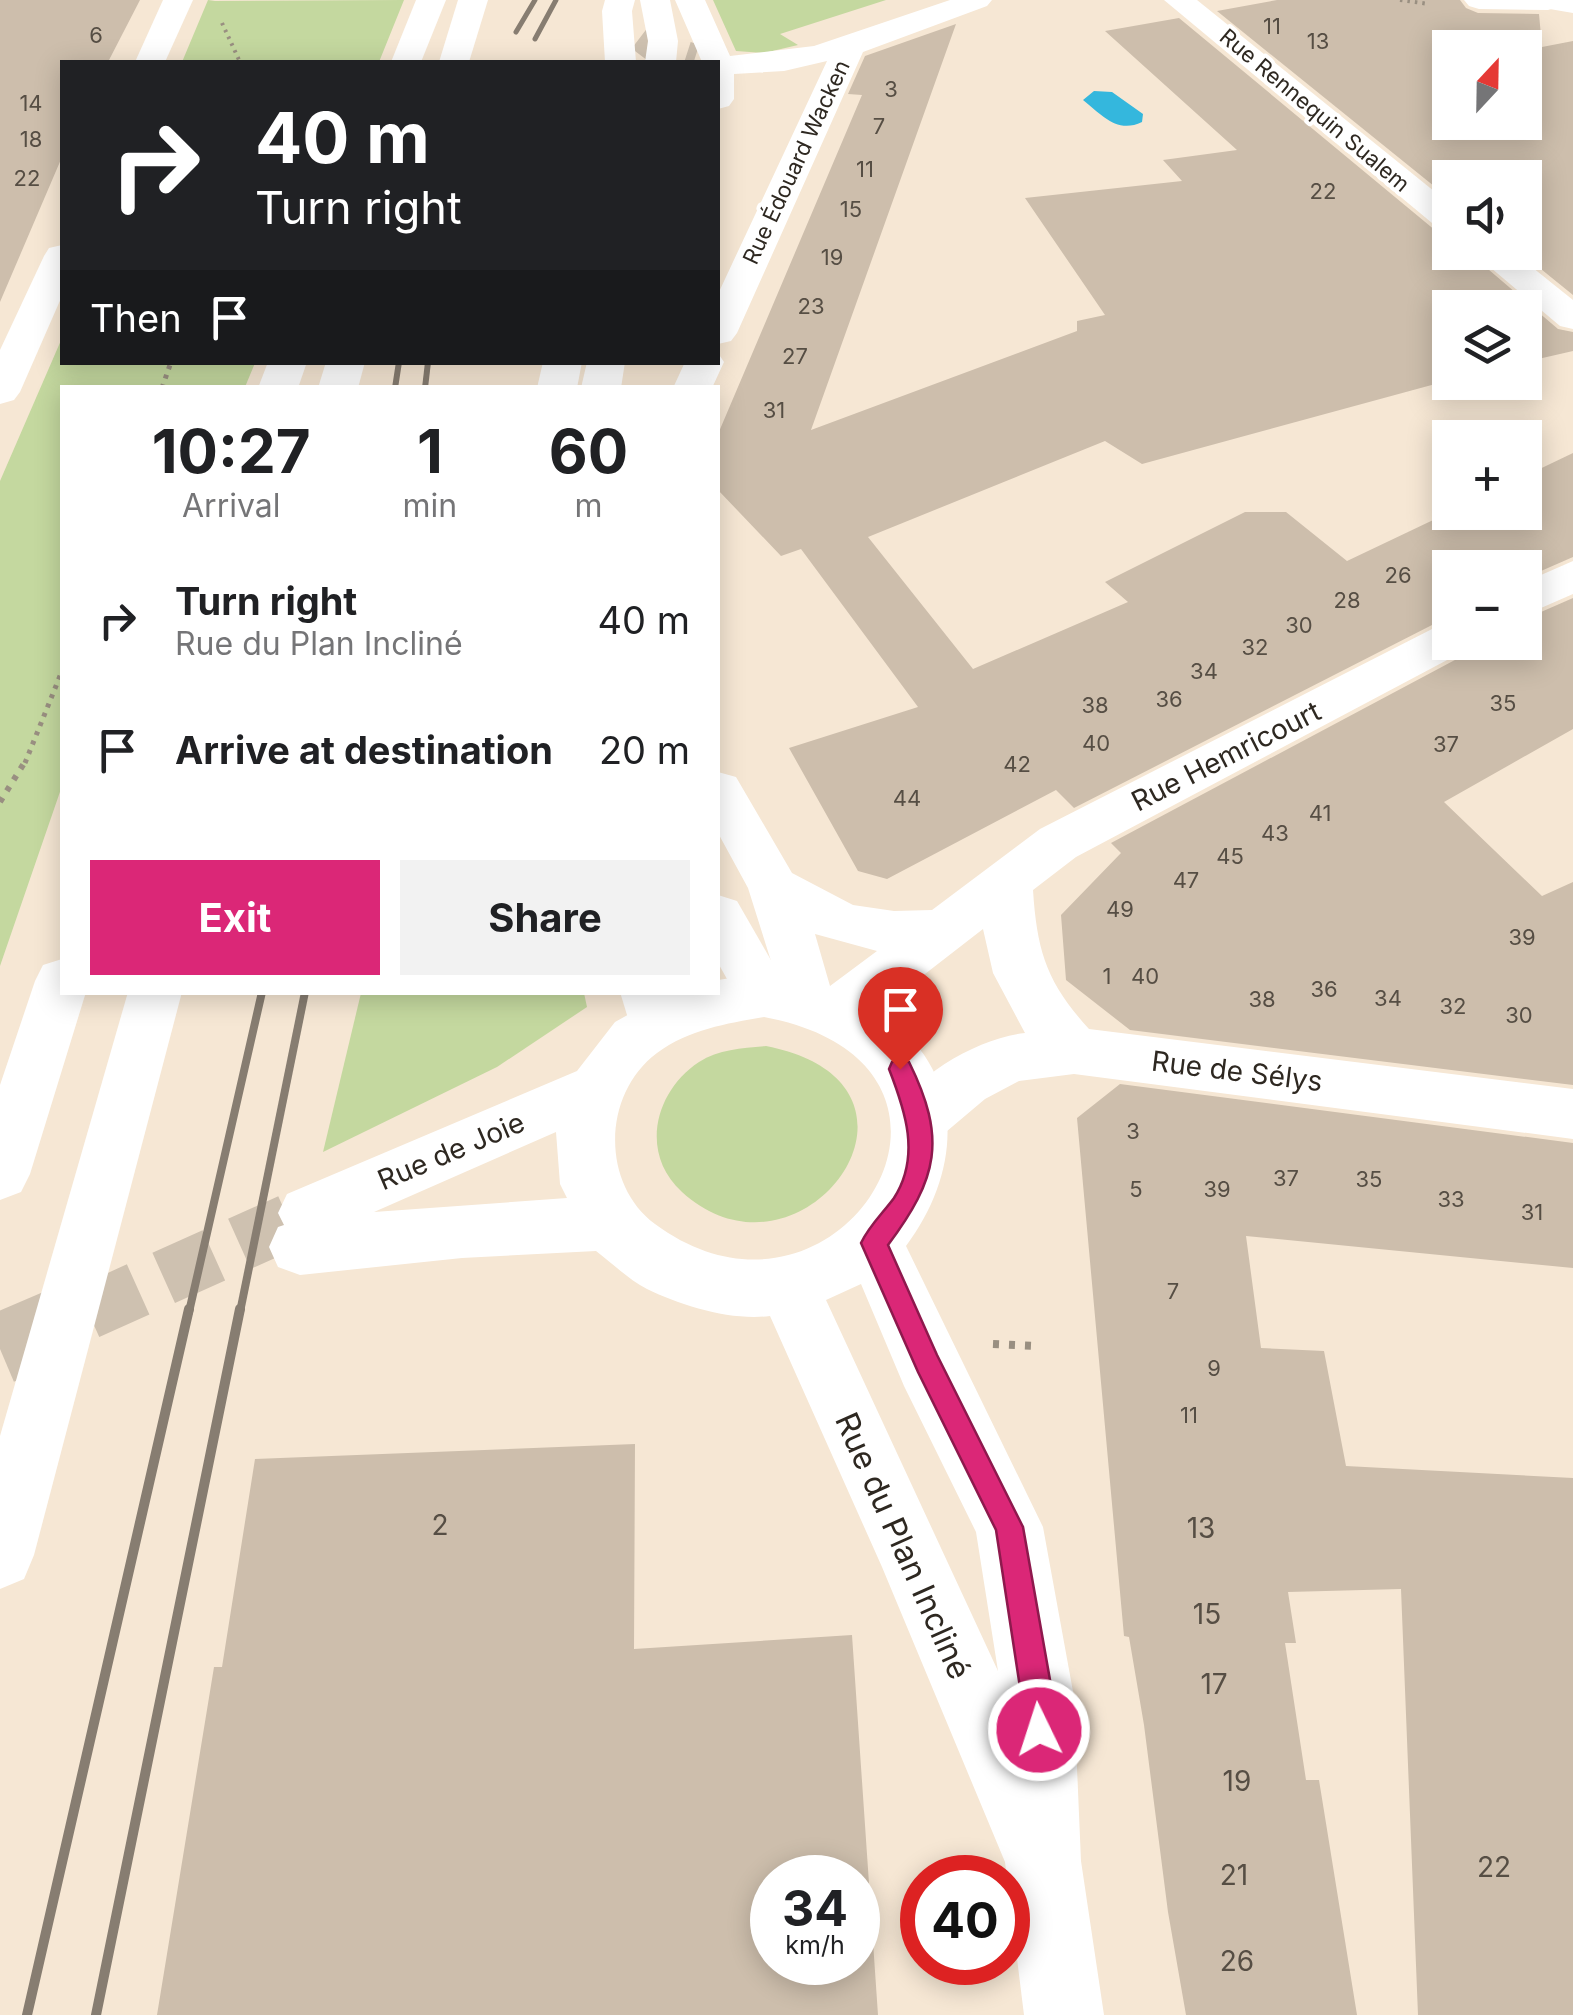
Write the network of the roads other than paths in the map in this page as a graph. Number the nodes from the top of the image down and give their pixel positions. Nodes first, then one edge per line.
1 (178, 0) edge
2 (431, 0) edge
3 (473, 0) edge
4 (655, 0) edge
5 (690, 0) edge
6 (977, 0) edge
7 (1179, 0) edge
8 (1478, 0) edge
9 (1545, 0) edge
10 (1573, 4) edge
11 (618, 5) edge
12 (642, 35) tunnel mouth
13 (850, 46) junction
14 (151, 60) edge
15 (407, 60) edge
16 (455, 60) edge
17 (622, 60) edge
18 (661, 60) edge
19 (707, 60) edge
20 (720, 64) edge
21 (1432, 206) edge
22 (60, 260) edge
23 (1513, 270) edge
24 (1573, 318) edge
25 (720, 330) edge
26 (0, 392) edge
27 (1573, 576) edge
28 (1542, 592) edge
29 (1432, 648) edge
30 (720, 793) edge
31 (1006, 880) junction
32 (774, 887) junction
33 (720, 918) edge
34 (941, 930) junction
35 (60, 987) edge
36 (153, 995) edge
37 (802, 1004) junction
38 (650, 1007) edge
39 (1074, 1051) junction
40 (594, 1089) junction
41 (1573, 1114) edge
42 (920, 1119) junction
43 (0, 1174) edge
44 (609, 1223) junction
45 (874, 1243) junction
46 (788, 1286) junction
47 (0, 1555) edge
48 (1043, 1861) junction
49 (1064, 2015) edge

1 - 14 main road
2 - 15 main road
3 - 16 main road
4 - 18 main road
5 - 19 main road
6 - 13 main road, Rue Édouard Wacken
7 - 21 main road, Rue Rennequin Sualem
8 - 9 main road
9 - 10 main road
11 - 12 main road
11 - 17 main road
13 - 20 main road, Rue Édouard Wacken
13 - 25 main road, Rue Édouard Wacken
22 - 26 main road
23 - 24 main road
27 - 28 main road
29 - 31 main road, Rue Hemricourt
30 - 32 main road
31 - 34 main road, Rue Hemricourt
31 - 39 main road
32 - 34 main road
32 - 37 main road
33 - 37 main road
34 - 37 main road, Rue Hemricourt
35 - 43 main road
36 - 47 main road
37 - 38 main road
37 - 42 main road
38 - 40 main road
39 - 41 main road, Rue de Sélys
39 - 42 main road, Rue de Sélys
40 - 44 main road
40 - 44 main road, Rue de Joie
42 - 45 main road
44 - 46 main road
45 - 46 main road
45 - 48 main road, Rue du Plan Incliné
46 - 48 main road, Rue du Plan Incliné
48 - 49 main road, Rue du Plan Incliné

